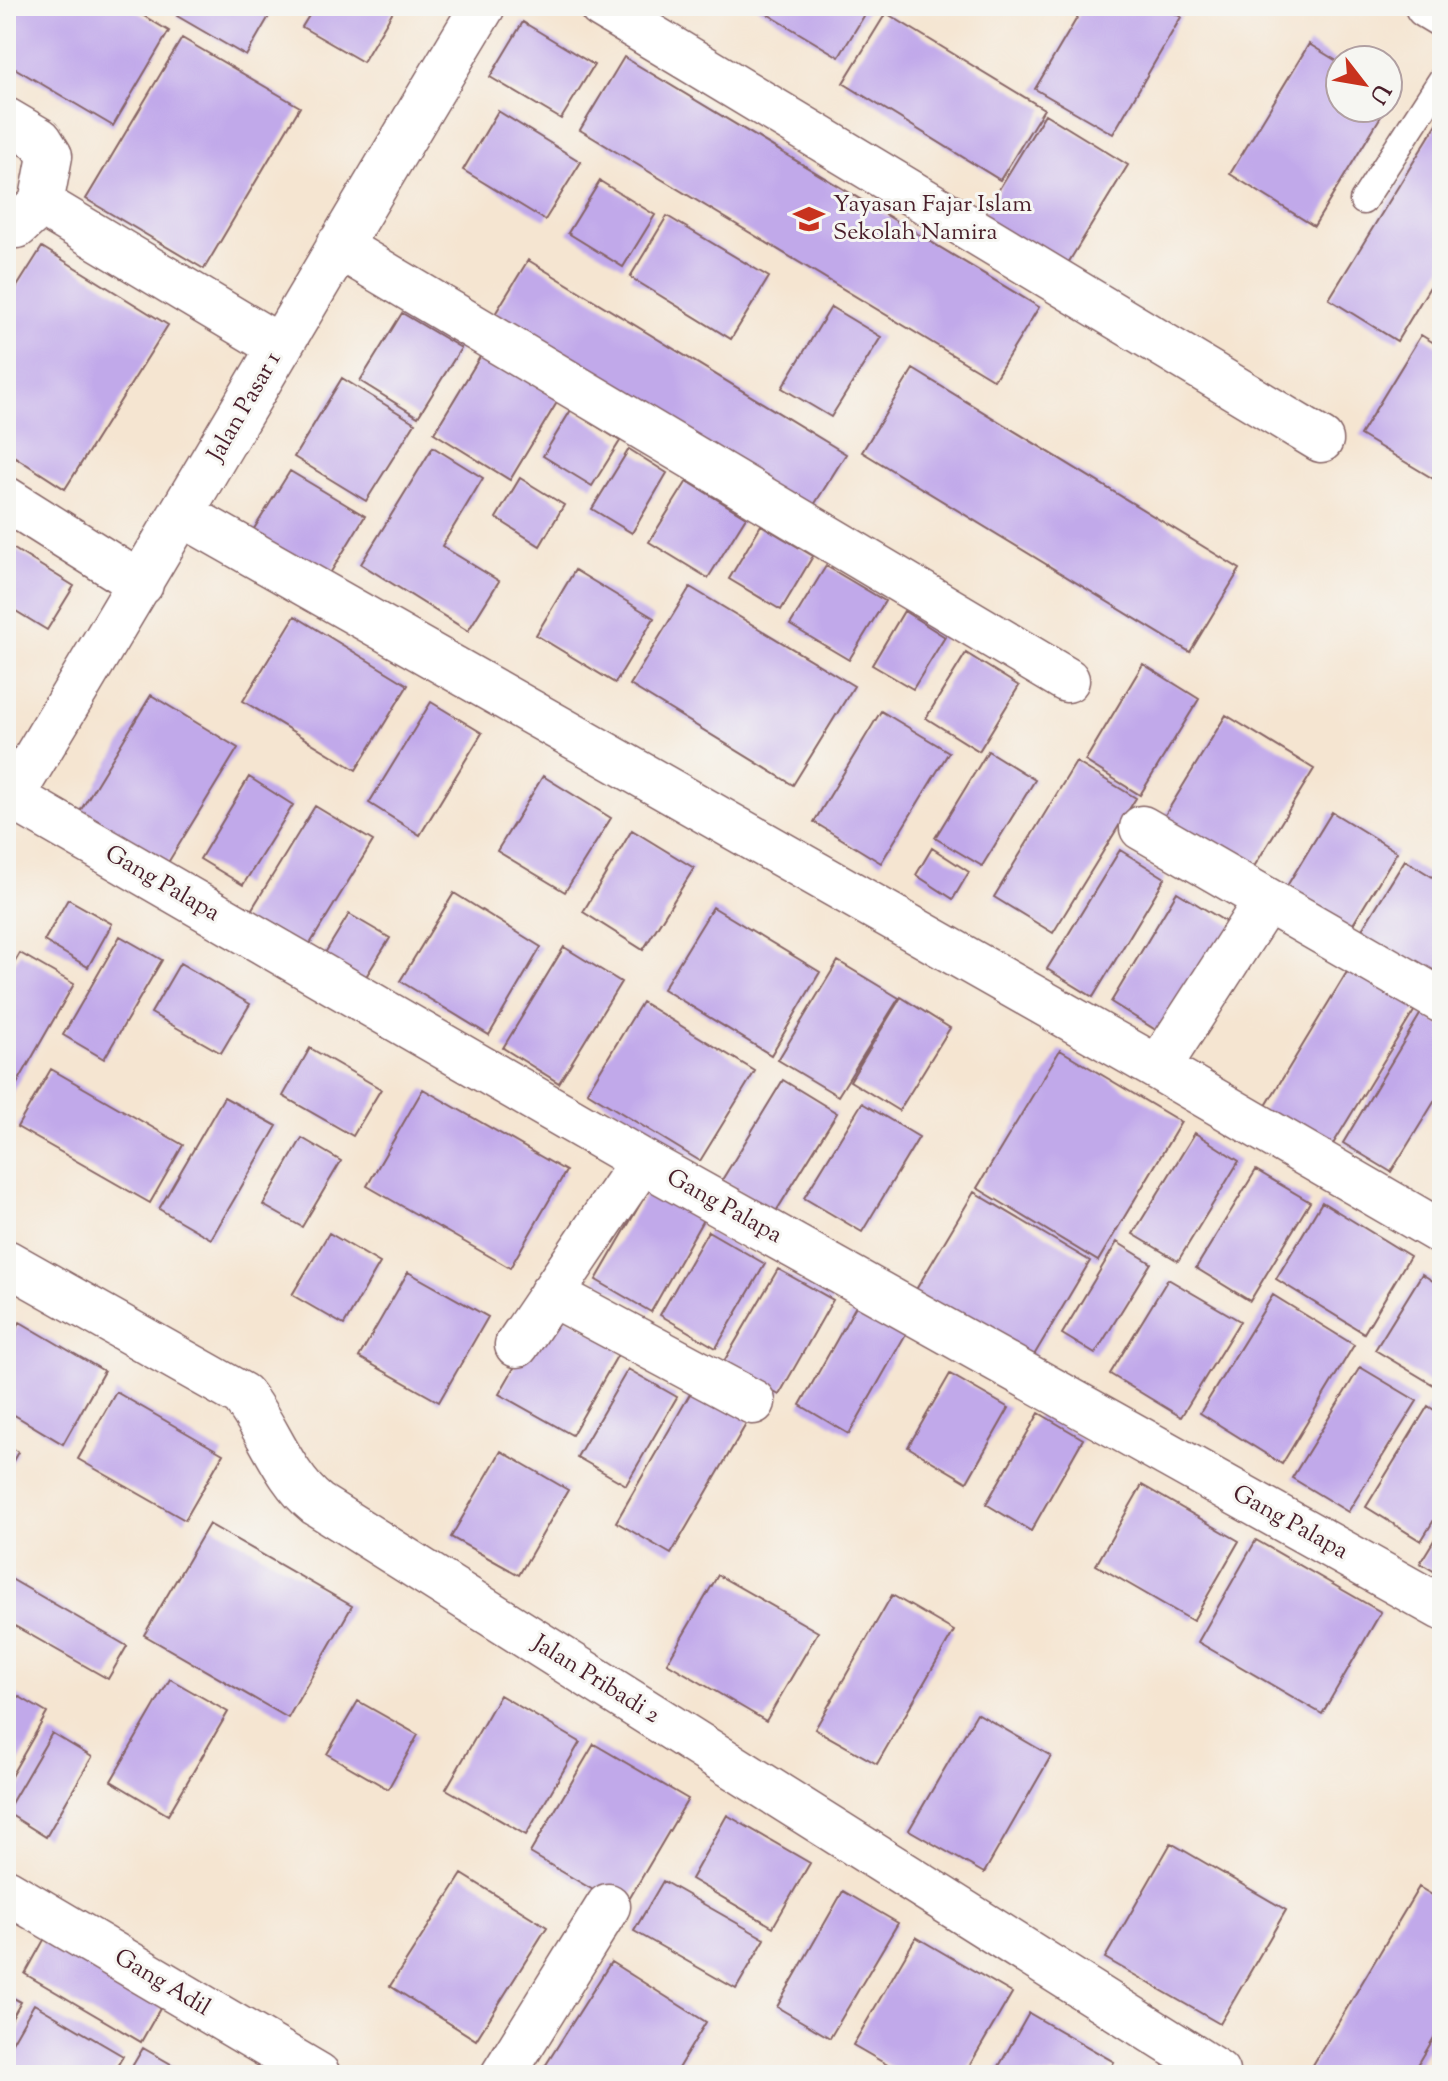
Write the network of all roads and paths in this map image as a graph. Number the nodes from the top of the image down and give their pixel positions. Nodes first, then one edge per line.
1 (483, 6) edge
2 (601, 6) edge
3 (1427, 6) edge
4 (1442, 15) edge
5 (1442, 79) edge
6 (6, 120) edge
7 (1363, 201) dead end
8 (24, 215) edge
9 (338, 246) junction
10 (280, 347) junction
11 (1321, 440) dead end
12 (6, 499) edge
13 (182, 514) junction
14 (141, 584) junction
15 (1067, 680) dead end
16 (9, 802) edge
17 (1142, 828) dead end
18 (1266, 901) junction
19 (1442, 1001) edge
20 (1158, 1068) junction
21 (642, 1161) junction
22 (1442, 1233) edge
23 (6, 1262) edge
24 (551, 1294) junction
25 (517, 1345) dead end
26 (753, 1402) dead end
27 (1442, 1608) edge
28 (6, 1891) edge
29 (608, 1906) dead end
30 (1217, 2072) dead end
31 (318, 2075) edge
32 (503, 2075) edge

1 - 9 street, Jalan Pasar 1
2 - 11 street
3 - 4 street
5 - 7 lane
6 - 8 street
8 - 10 street
9 - 10 street, Jalan Pasar 1
9 - 15 street
10 - 13 street, Jalan Pasar 1
12 - 14 street
13 - 14 street, Jalan Pasar 1
13 - 20 street
14 - 16 street, Jalan Pasar 1
16 - 21 street, Gang Palapa
17 - 18 street
18 - 19 street
18 - 20 street
20 - 22 street
21 - 24 street
21 - 27 street, Gang Palapa
23 - 30 street, Jalan Pribadi 2
24 - 25 street
24 - 26 street
28 - 31 street, Gang Adil
29 - 32 street

